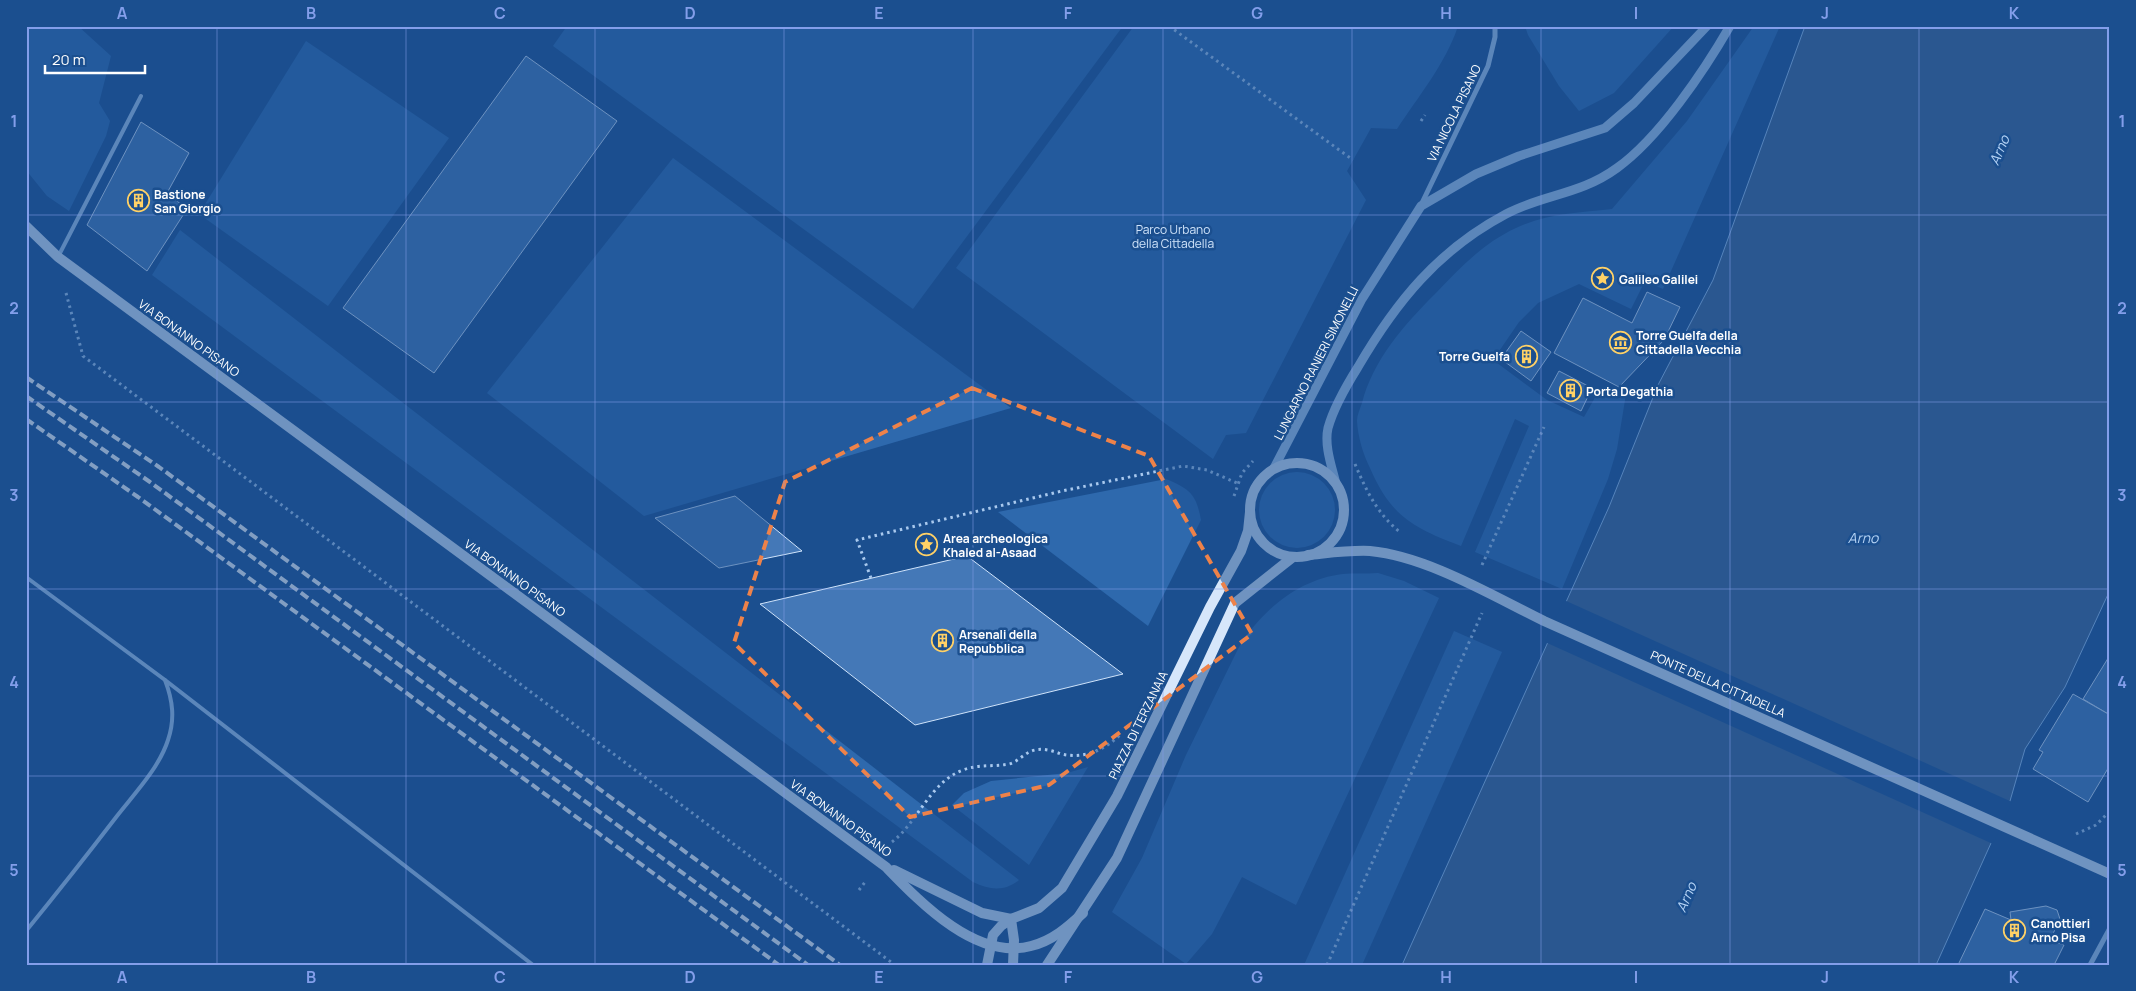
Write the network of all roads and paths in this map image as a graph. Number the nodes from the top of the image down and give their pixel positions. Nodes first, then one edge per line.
1 (1169, 26) edge
2 (1495, 26) edge
3 (1708, 26) edge
4 (1730, 26) edge
5 (141, 96) dead end
6 (1425, 115) dead end
7 (1421, 122) dead end
8 (1353, 160) dead end
9 (1421, 206) junction
10 (26, 226) edge
11 (58, 257) junction
12 (66, 293) dead end
13 (1544, 427) dead end
14 (1256, 457) dead end
15 (1354, 459) dead end
16 (1274, 468) junction
17 (1237, 483) junction
18 (1336, 484) junction
19 (1232, 503) dead end
20 (1250, 512) junction
21 (1404, 535) dead end
22 (1488, 552) dead end
23 (1308, 555) junction
24 (1293, 557) junction
25 (26, 577) edge
26 (871, 578) dead end
27 (1478, 623) dead end
28 (165, 680) junction
29 (1125, 731) dead end
30 (2110, 812) edge
31 (2073, 835) dead end
32 (893, 843) dead end
33 (886, 867) junction
34 (2110, 874) edge
35 (865, 882) dead end
36 (859, 890) dead end
37 (1082, 913) junction
38 (1010, 919) junction
39 (2110, 928) edge
40 (26, 931) edge
41 (992, 944) junction
42 (1014, 948) junction
43 (1048, 964) edge
44 (533, 965) edge
45 (895, 965) edge
46 (987, 965) edge
47 (1013, 965) edge
48 (1327, 965) edge
49 (2090, 965) edge

1 - 8 path
2 - 9 street, VIA NICOLA PISANO
3 - 9 street, LUNGARNO RANIERI SIMONELLI
4 - 18 street
5 - 11 lane
6 - 7 path
9 - 16 street, LUNGARNO RANIERI SIMONELLI
10 - 11 main road, VIA BONANNO PISANO
11 - 33 main road, VIA BONANNO PISANO
12 - 45 path
13 - 22 path
14 - 17 path
15 - 21 path
16 - 18 main road
16 - 20 main road
17 - 19 path
17 - 26 path
18 - 23 main road
20 - 24 main road
20 - 38 main road, PIAZZA DI TERZANAIA
23 - 24 main road
23 - 34 main road, PONTE DELLA CITTADELLA
24 - 37 main road
25 - 28 lane
27 - 48 path
28 - 40 lane
28 - 44 lane
29 - 32 path
30 - 31 path
33 - 38 main road
33 - 41 main road, VIA BONANNO PISANO
35 - 36 path
37 - 42 main road, VIA BONANNO PISANO
37 - 43 main road
38 - 41 main road, PIAZZA DI TERZANAIA
38 - 42 main road
39 - 49 street
41 - 42 main road, VIA BONANNO PISANO
41 - 46 main road
42 - 47 main road

